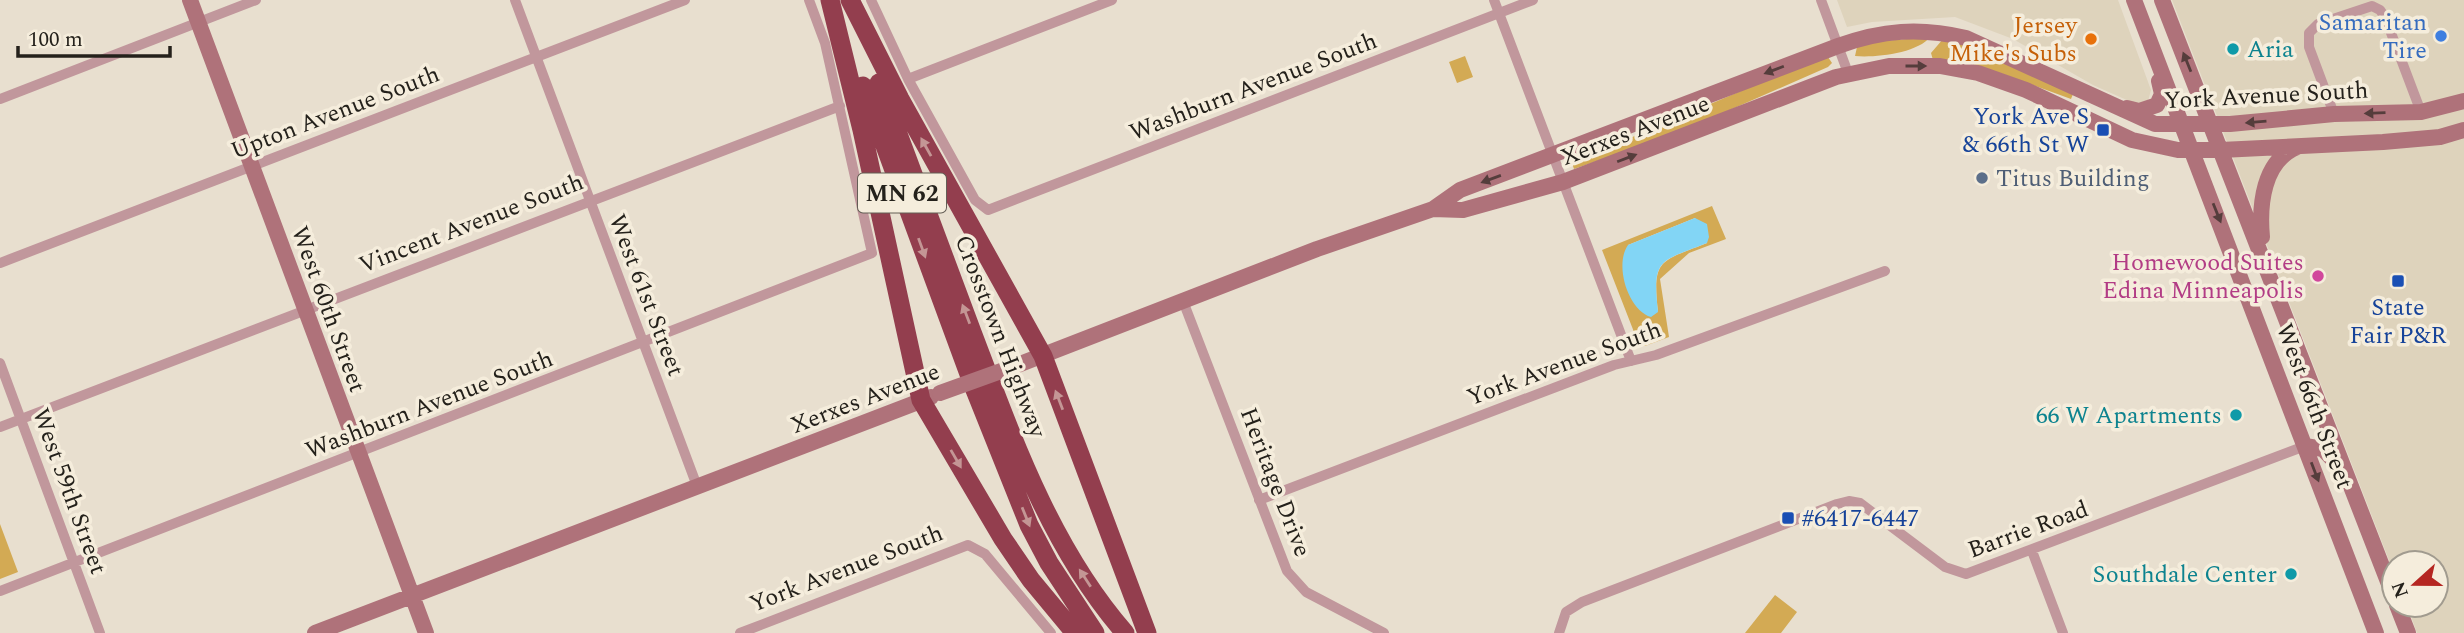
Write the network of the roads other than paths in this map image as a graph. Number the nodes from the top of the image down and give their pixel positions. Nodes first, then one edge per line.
1 (190, 0) edge
2 (256, 0) edge
3 (514, 0) edge
4 (685, 0) edge
5 (809, 0) edge
6 (830, 0) edge
7 (849, 0) edge
8 (871, 0) edge
9 (1112, 0) edge
10 (1494, 0) edge
11 (1533, 0) edge
12 (1821, 0) edge
13 (2134, 0) edge
14 (2162, 0) edge
15 (1499, 13) junction
16 (198, 22) junction
17 (2142, 22) junction
18 (1838, 46) junction
19 (536, 57) junction
20 (1848, 74) junction
21 (908, 79) junction
22 (2094, 97) junction
23 (0, 99) edge
24 (2464, 101) edge
25 (840, 106) junction
26 (2421, 112) junction
27 (2334, 114) junction
28 (2212, 124) junction
29 (2182, 126) junction
30 (2461, 131) edge
31 (2383, 142) junction
32 (2298, 146) junction
33 (2191, 150) junction
34 (2221, 150) junction
35 (1553, 156) junction
36 (252, 167) junction
37 (1563, 182) junction
38 (589, 200) junction
39 (1433, 209) junction
40 (2265, 260) junction
41 (0, 263) edge
42 (1885, 271) dead end
43 (1183, 301) junction
44 (307, 309) junction
45 (644, 343) junction
46 (1043, 356) junction
47 (1631, 361) junction
48 (0, 363) edge
49 (921, 400) junction
50 (20, 419) junction
51 (0, 427) edge
52 (2305, 446) junction
53 (359, 454) junction
54 (2350, 481) junction
55 (697, 486) junction
56 (1259, 500) junction
57 (2032, 551) junction
58 (2379, 557) joint
59 (74, 562) junction
60 (2359, 587) junction
61 (0, 591) edge
62 (412, 596) junction
63 (100, 633) edge
64 (315, 633) edge
65 (426, 633) edge
66 (740, 633) edge
67 (1051, 633) edge
68 (1075, 633) edge
69 (1095, 633) edge
70 (1125, 633) edge
71 (1147, 633) edge
72 (1384, 633) edge
73 (1559, 633) edge
74 (2063, 633) edge
75 (2376, 633) edge

1 - 16 street, West 60th Street
2 - 16 street
3 - 19 street, West 61st Street
4 - 19 street, Upton Avenue South
5 - 25 street
6 - 49 highway
6 -> 69 highway, Crosstown Highway / MN 62
46 -> 7 highway
70 -> 7 highway, Crosstown Highway / MN 62
8 - 21 street
9 - 21 street
10 - 15 street
11 - 15 street, Washburn Avenue South
12 - 18 street
13 - 17 street, West 66th Street
28 -> 14 street, West 66th Street
15 - 21 street, Washburn Avenue South
15 - 35 street
16 - 23 street
16 - 36 street, West 60th Street
17 - 22 street
17 - 29 street, West 66th Street
18 - 20 street
18 - 22 street, York Avenue South
18 -> 35 street, Xerxes Avenue
19 - 36 street, Upton Avenue South
19 - 38 street, West 61st Street
20 -> 33 street, York Avenue South
37 -> 20 street, Xerxes Avenue
22 - 29 street, York Avenue South
24 - 26 street, York Avenue South
25 - 38 street, Vincent Avenue South
25 - 45 street, Washburn Avenue South
26 -> 27 street, York Avenue South
26 - 27 street
26 - 31 street
27 -> 28 street, York Avenue South
28 - 29 street, York Avenue South
28 - 34 street, West 66th Street
29 - 33 street, West 66th Street
30 - 31 street, York Avenue South
31 - 32 street, York Avenue South
32 - 34 street, York Avenue South
32 - 40 street
33 - 34 street, York Avenue South
33 -> 52 street, West 66th Street
34 - 40 street, West 66th Street
35 - 37 street
35 -> 39 street, Xerxes Avenue
36 - 41 street, Upton Avenue South
36 - 44 street, West 60th Street
37 - 39 street, Xerxes Avenue
37 - 47 street
38 - 44 street, Vincent Avenue South
38 - 45 street, West 61st Street
39 - 43 street, Xerxes Avenue
40 - 54 street, West 66th Street
42 - 47 street, York Avenue South
43 - 46 street, Xerxes Avenue
43 - 56 street, Heritage Drive
44 - 50 street, Vincent Avenue South
44 - 53 street, West 60th Street
45 - 53 street, Washburn Avenue South
45 - 55 street, West 61st Street
46 - 49 street, Xerxes Avenue, bridge
71 -> 46 highway
47 - 56 street, York Avenue South
48 - 50 street, West 59th Street
49 - 55 street, Xerxes Avenue
49 -> 68 highway
50 - 51 street, Vincent Avenue South
50 - 59 street, West 59th Street
52 - 54 street
52 - 57 street, Barrie Road
52 -> 60 street, West 66th Street
53 - 59 street, Washburn Avenue South
53 - 62 street, West 60th Street
54 - 58 street, West 66th Street
55 - 62 street, Xerxes Avenue
56 - 72 street, Heritage Drive
57 - 73 street, Barrie Road
57 - 74 street
58 - 60 street
59 - 61 street, Washburn Avenue South
59 - 63 street, West 59th Street
60 - 75 street, West 66th Street
62 - 64 street, Xerxes Avenue
62 - 65 street, West 60th Street
66 - 67 street, York Avenue South

